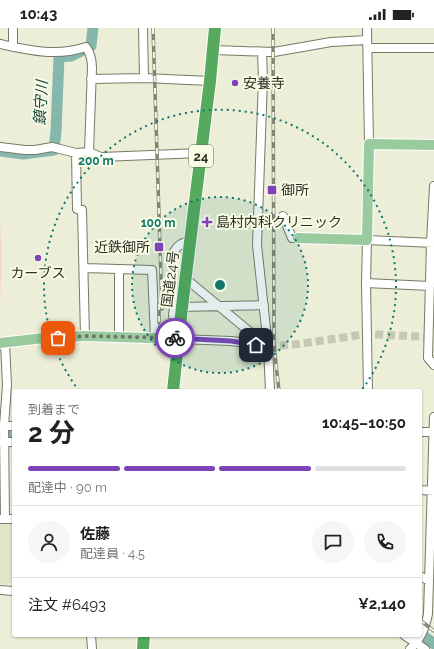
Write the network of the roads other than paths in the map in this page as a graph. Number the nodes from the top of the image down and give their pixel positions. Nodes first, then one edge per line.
1 (13, 28) edge
2 (143, 28) edge
3 (215, 28) edge
4 (367, 28) edge
5 (0, 44) edge
6 (368, 44) junction
7 (13, 47) junction
8 (434, 48) edge
9 (213, 50) junction
10 (262, 52) junction
11 (144, 78) junction
12 (91, 79) junction
13 (210, 81) junction
14 (369, 144) junction
15 (434, 145) edge
16 (0, 147) edge
17 (89, 152) junction
18 (76, 153) junction
19 (202, 153) junction
20 (434, 186) edge
21 (284, 216) dead end
22 (298, 238) joint
23 (367, 240) junction
24 (432, 243) edge
25 (84, 268) junction
26 (119, 269) junction
27 (186, 277) junction
28 (366, 283) junction
29 (430, 286) junction
30 (264, 305) junction
31 (219, 306) junction
32 (182, 307) junction
33 (180, 322) junction
34 (85, 336) junction
35 (119, 336) junction
36 (431, 337) edge
37 (156, 338) junction
38 (178, 339) junction
39 (2, 343) edge
40 (268, 347) junction
41 (434, 365) edge
42 (173, 389) edge
43 (270, 389) edge
44 (368, 389) edge
45 (434, 417) edge
46 (2, 426) edge
47 (422, 432) edge
48 (434, 432) edge
49 (2, 442) edge
50 (422, 490) edge
51 (433, 491) edge
52 (2, 519) edge
53 (432, 558) edge
54 (422, 577) edge
55 (430, 581) junction
56 (0, 590) edge
57 (12, 591) edge
58 (431, 615) edge
59 (422, 634) edge
60 (91, 637) edge
61 (144, 637) edge
62 (407, 637) edge
63 (420, 637) edge
64 (417, 643) junction
65 (92, 649) edge
66 (143, 649) edge
67 (410, 649) edge
68 (425, 649) edge

1 - 7 street
2 - 11 street
3 - 9 highway, 国道24号 / 24
4 - 6 street
5 - 7 street
6 - 8 street
6 - 10 street
6 - 14 street
7 - 12 street
9 - 10 street
9 - 13 highway, 国道24号 / 24
10 - 30 street
11 - 12 street
11 - 13 street
12 - 17 street
13 - 19 highway, 国道24号 / 24
14 - 15 main road
14 - 23 main road
16 - 18 street
17 - 18 street
17 - 19 street
18 - 25 street
19 - 27 highway, 国道24号 / 24
20 - 24 street
21 - 22 street
22 - 23 main road
23 - 24 street
23 - 28 street
24 - 29 street
25 - 26 street
25 - 34 street
26 - 35 street
26 - 37 street
27 - 31 street
27 - 32 highway, 国道24号 / 24
27 - 33 street
28 - 29 street
28 - 44 street
29 - 36 street
30 - 31 street
30 - 40 street
31 - 32 street
31 - 40 street
32 - 33 highway, 国道24号 / 24
33 - 38 highway, 国道24号 / 24
34 - 35 main road
34 - 39 main road
35 - 37 main road
36 - 41 street
37 - 38 main road
38 - 40 street
38 - 42 highway, 国道24号 / 24
39 - 46 street
40 - 43 street
45 - 48 street
46 - 49 street
47 - 48 street
48 - 51 street
49 - 52 street
50 - 51 street
51 - 53 street
53 - 55 street
54 - 55 street
55 - 58 street
56 - 57 street
58 - 59 street
60 - 65 street
61 - 66 highway
62 - 64 street
63 - 64 street
64 - 67 street
64 - 68 street

